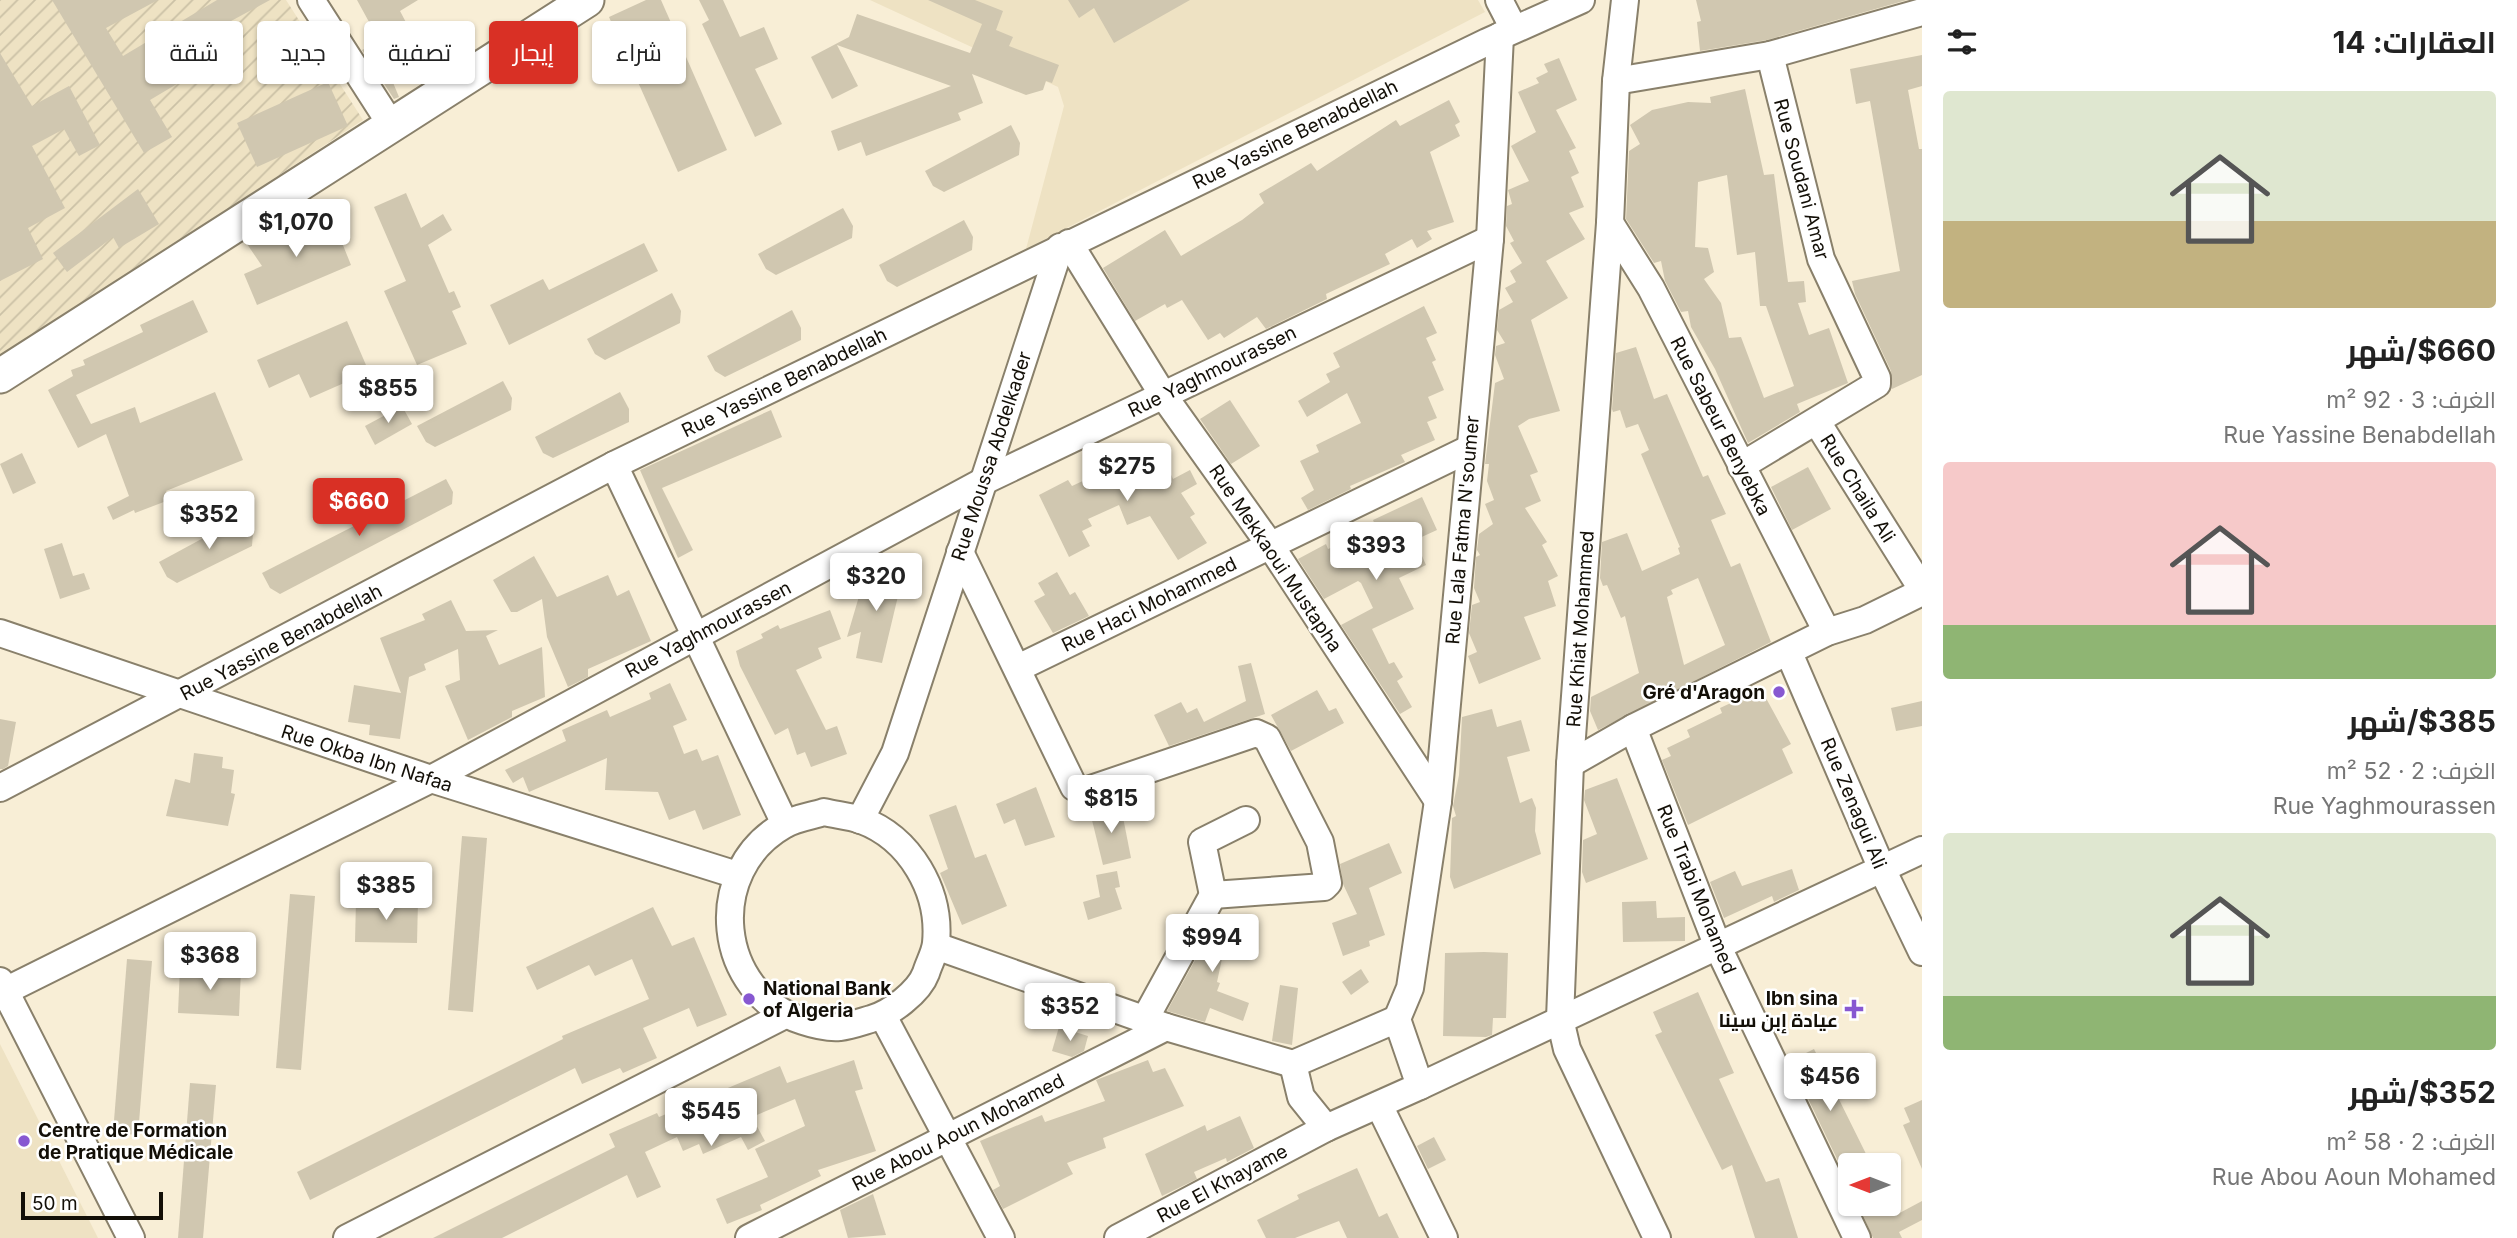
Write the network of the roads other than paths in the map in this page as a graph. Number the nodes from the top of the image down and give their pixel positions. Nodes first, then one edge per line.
1 (311, 0) edge
2 (587, 0) edge
3 (1499, 0) edge
4 (1581, 0) edge
5 (1625, 0) edge
6 (1922, 12) edge
7 (1517, 22) edge
8 (1770, 55) junction
9 (1616, 81) junction
10 (392, 126) junction
11 (1610, 223) junction
12 (1490, 239) junction
13 (1064, 245) junction
14 (0, 376) edge
15 (1163, 395) junction
16 (1817, 422) junction
17 (1469, 449) junction
18 (614, 465) junction
19 (1741, 466) junction
20 (984, 481) junction
21 (1270, 545) junction
22 (960, 552) junction
23 (1922, 590) edge
24 (1827, 632) junction
25 (0, 634) edge
26 (697, 635) junction
27 (1789, 653) junction
28 (1018, 668) junction
29 (179, 695) junction
30 (1633, 728) junction
31 (1570, 764) junction
32 (431, 779) junction
33 (0, 788) edge
34 (1438, 801) junction
35 (860, 820) junction
36 (1246, 820) dead end
37 (785, 824) junction
38 (1922, 850) edge
39 (1882, 869) junction
40 (737, 875) junction
41 (1213, 895) junction
42 (936, 946) junction
43 (1718, 947) junction
44 (1922, 952) edge
45 (2, 986) edge
46 (785, 1015) junction
47 (883, 1016) junction
48 (1397, 1019) junction
49 (1560, 1019) junction
50 (1156, 1023) junction
51 (1293, 1064) junction
52 (1420, 1086) junction
53 (1379, 1105) junction
54 (1326, 1128) junction
55 (946, 1138) junction
56 (131, 1238) edge
57 (347, 1238) edge
58 (749, 1238) edge
59 (1001, 1238) edge
60 (1118, 1238) edge
61 (1444, 1238) edge
62 (1657, 1238) edge
63 (1857, 1238) edge

1 - 10 street
2 - 10 main road
3 - 7 street
4 - 7 street, Rue Yassine Benabdellah
5 - 9 street, Rue Khiat Mohammed
6 - 8 street
7 - 12 street, Rue Lala Fatma N'soumer
7 - 13 street, Rue Yassine Benabdellah
8 - 9 street
8 - 16 street, Rue Soudani Amar
9 - 11 street, Rue Khiat Mohammed
10 - 14 main road
11 - 19 street, Rue Sabeur Benyebka
11 - 31 street, Rue Khiat Mohammed
12 - 15 street, Rue Yaghmourassen
12 - 17 street, Rue Lala Fatma N'soumer
13 - 15 street, Rue Mekkaoui Mustapha
13 - 18 street, Rue Yassine Benabdellah
13 - 20 street, Rue Moussa Abdelkader
15 - 20 street, Rue Yaghmourassen
15 - 21 street, Rue Mekkaoui Mustapha
16 - 19 street, Rue Soudani Amar
16 - 23 street, Rue Chaila Ali
17 - 21 street, Rue Haci Mohammed
17 - 34 street, Rue Lala Fatma N'soumer
18 - 26 street
18 - 29 street, Rue Yassine Benabdellah
19 - 24 street, Rue Sabeur Benyebka
20 - 22 street, Rue Moussa Abdelkader
20 - 26 street, Rue Yaghmourassen
21 - 28 street, Rue Haci Mohammed
21 - 34 street, Rue Mekkaoui Mustapha
22 - 28 street
22 - 35 street, Rue Moussa Abdelkader
23 - 24 street
24 - 27 street
25 - 29 street, Rue Okba Ibn Nafaa
26 - 32 street, Rue Yaghmourassen
26 - 37 street
27 - 30 street
27 - 39 street, Rue Zenagui Ali
28 - 41 street
29 - 32 street, Rue Okba Ibn Nafaa
29 - 33 street, Rue Yassine Benabdellah
30 - 31 street
30 - 43 street, Rue Trabi Mohamed
31 - 49 street, Rue Khiat Mohammed
32 - 40 street, Rue Okba Ibn Nafaa
32 - 45 street, Rue Yaghmourassen
34 - 48 street, Rue Lala Fatma N'soumer
35 - 37 street
35 - 42 street
36 - 41 street
37 - 40 street
38 - 39 street, Rue El Khayame
39 - 43 street, Rue El Khayame
39 - 44 street, Rue Zenagui Ali
40 - 46 street
41 - 50 street
42 - 47 street
42 - 50 street
43 - 49 street, Rue El Khayame
43 - 63 street, Rue Trabi Mohamed
45 - 56 street
46 - 47 street
46 - 57 street
47 - 55 street
48 - 51 street
48 - 52 street
49 - 52 street, Rue El Khayame
49 - 62 street, Rue Khiat Mohammed
50 - 51 street
50 - 55 street, Rue Abou Aoun Mohamed
51 - 54 street
52 - 53 street, Rue El Khayame
53 - 54 street, Rue El Khayame
53 - 61 street
54 - 60 street, Rue El Khayame
55 - 58 street, Rue Abou Aoun Mohamed
55 - 59 street

